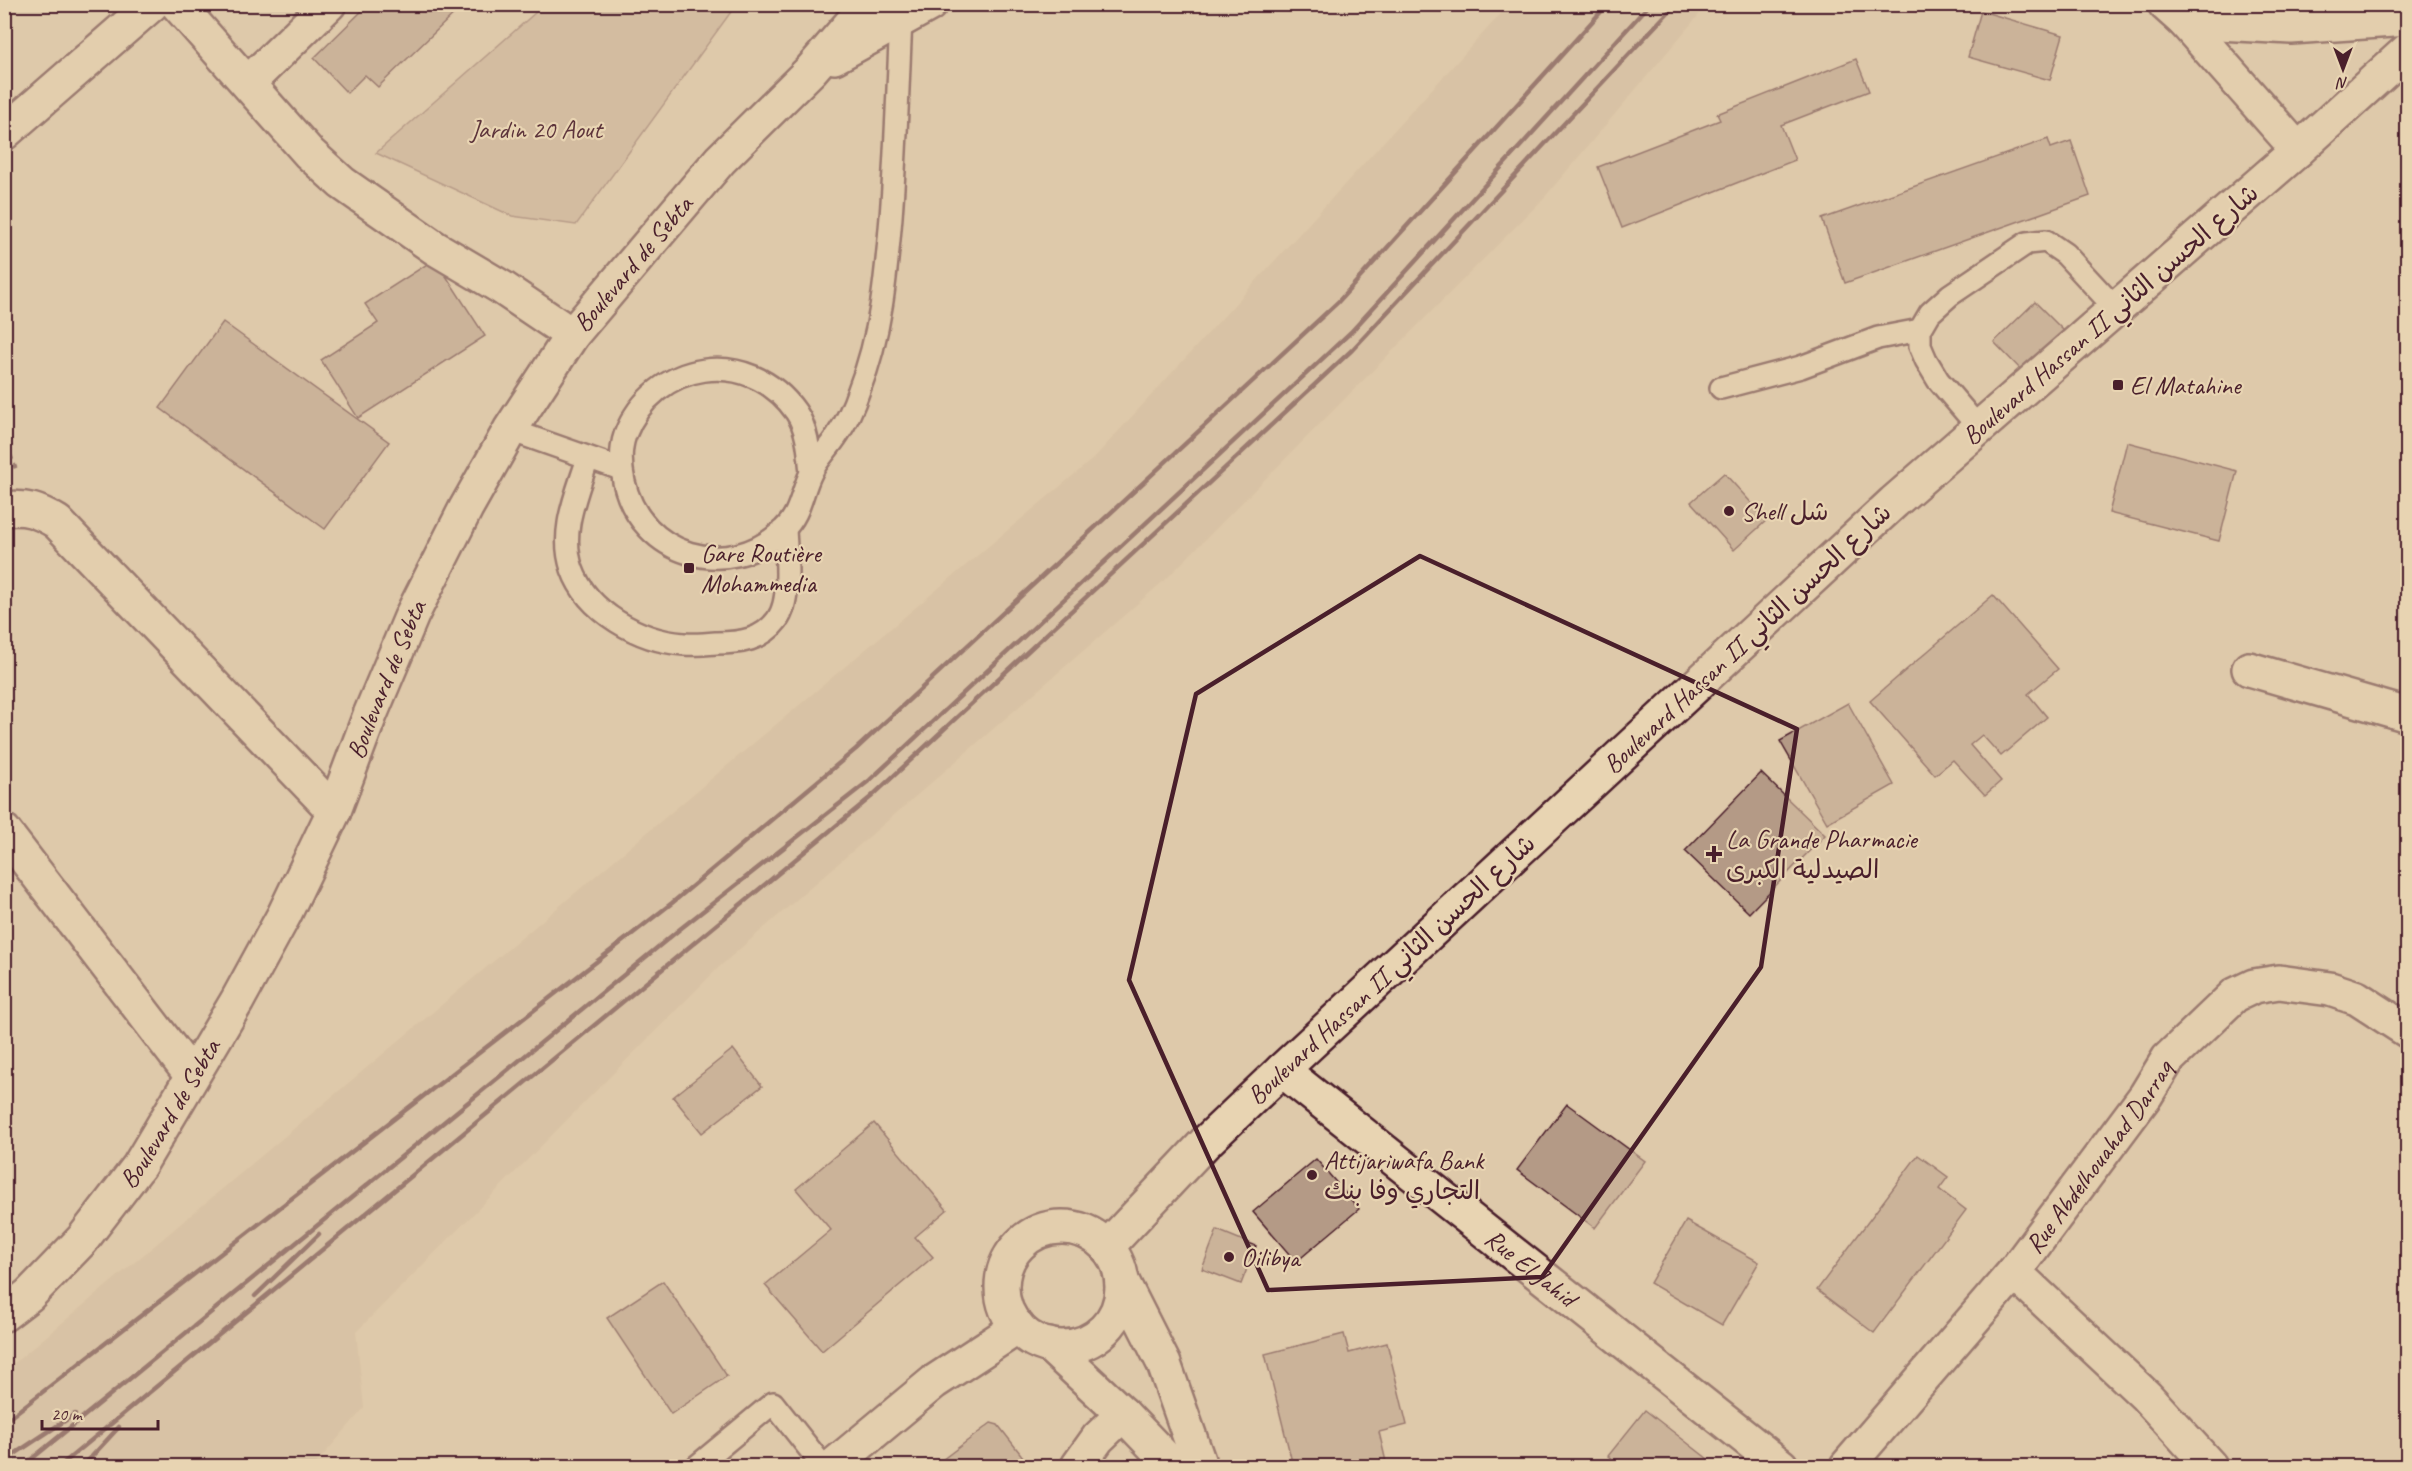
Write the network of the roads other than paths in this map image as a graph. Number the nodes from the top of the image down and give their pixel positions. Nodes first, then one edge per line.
1 (152, 4) edge
2 (177, 4) edge
3 (329, 4) edge
4 (868, 4) edge
5 (930, 4) edge
6 (2351, 4) edge
7 (2174, 13) edge
8 (901, 19) junction
9 (2408, 19) edge
10 (2327, 27) junction
11 (2408, 50) edge
12 (811, 70) junction
13 (249, 82) junction
14 (4, 133) edge
15 (2298, 150) junction
16 (2116, 309) junction
17 (1920, 330) junction
18 (572, 335) junction
19 (1721, 388) dead end
20 (1979, 428) junction
21 (510, 430) junction
22 (588, 458) junction
23 (621, 469) junction
24 (811, 473) junction
25 (4, 509) edge
26 (784, 529) junction
27 (2249, 669) dead end
28 (2408, 715) edge
29 (334, 811) junction
30 (4, 831) edge
31 (2408, 1031) edge
32 (1282, 1070) junction
33 (191, 1075) junction
34 (1107, 1248) junction
35 (2014, 1272) junction
36 (1122, 1281) junction
37 (4, 1314) edge
38 (1018, 1328) junction
39 (1049, 1345) junction
40 (1124, 1414) junction
41 (698, 1467) edge
42 (823, 1467) edge
43 (832, 1467) edge
44 (1078, 1467) edge
45 (1173, 1467) edge
46 (1200, 1467) edge
47 (1781, 1467) edge
48 (1847, 1467) edge
49 (2210, 1467) edge

1 - 14 street
2 - 13 street
3 - 13 street
4 - 12 street, Boulevard de Sebta
5 - 8 street, Boulevard de Sebta
6 - 10 lane
7 - 10 street
7 - 15 street
8 - 12 street, Boulevard de Sebta
8 - 24 lane
9 - 10 street
11 - 15 street, Boulevard Hassan II شارع الحسن الثاني
12 - 18 street, Boulevard de Sebta
13 - 18 street
15 - 16 street, Boulevard Hassan II شارع الحسن الثاني
16 - 17 lane
16 - 20 street, Boulevard Hassan II شارع الحسن الثاني
17 - 19 lane
17 - 20 lane
18 - 21 street, Boulevard de Sebta
20 - 32 street, Boulevard Hassan II شارع الحسن الثاني
21 - 22 lane
21 - 29 street, Boulevard de Sebta
22 - 23 lane
22 - 26 lane
23 - 24 lane
23 - 26 lane
24 - 26 lane
25 - 29 street
27 - 28 street
29 - 33 street, Boulevard de Sebta
30 - 33 street
31 - 35 street, Rue Abdelhouahad Darraq
32 - 34 street, Boulevard Hassan II شارع الحسن الثاني
32 - 47 street, Rue El Jahid
33 - 37 street, Boulevard de Sebta
34 - 36 street
34 - 38 street
35 - 48 street, Rue Abdelhouahad Darraq
35 - 49 street
36 - 39 street
36 - 46 street
38 - 39 street
38 - 43 street
39 - 40 street
40 - 44 street
40 - 45 street
41 - 42 lane

